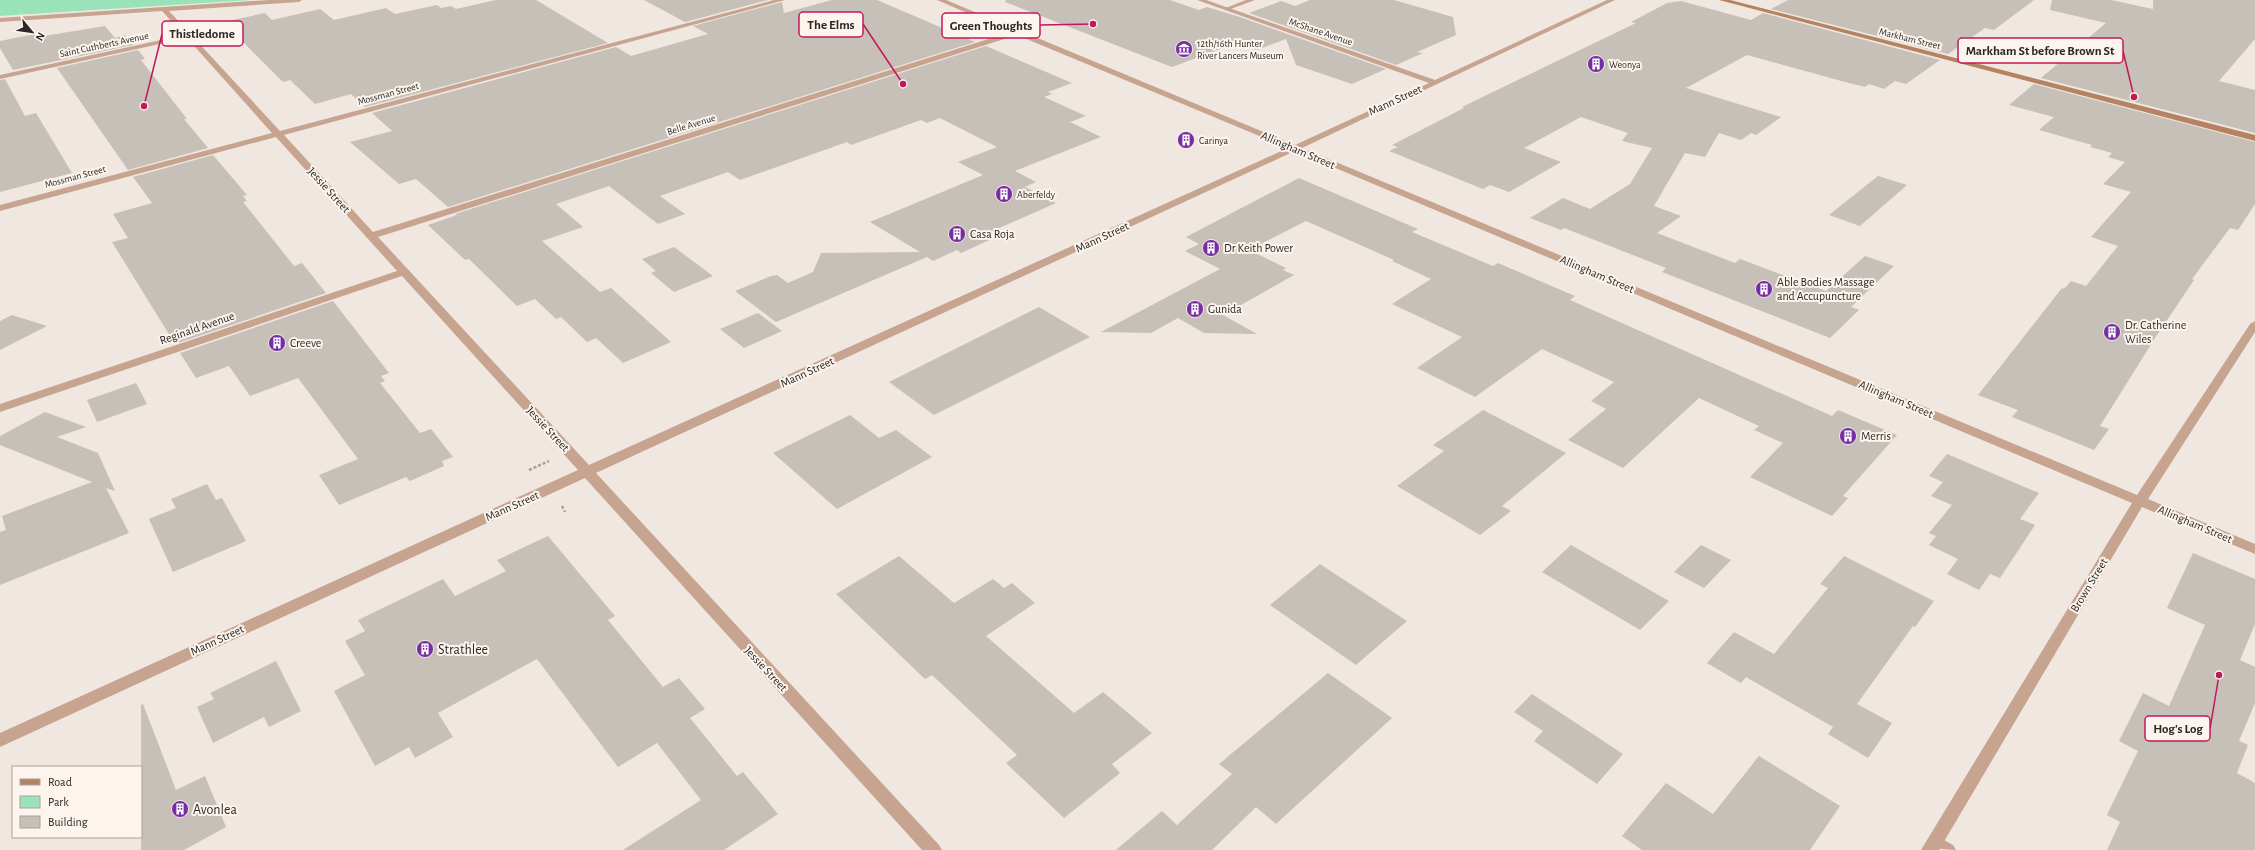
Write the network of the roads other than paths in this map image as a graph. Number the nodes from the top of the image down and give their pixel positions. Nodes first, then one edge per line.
1 (299, 0) edge
2 (782, 0) edge
3 (940, 0) edge
4 (1200, 0) edge
5 (1252, 0) edge
6 (1612, 0) edge
7 (1722, 0) edge
8 (163, 8) junction
9 (1226, 9) junction
10 (0, 20) edge
11 (1018, 32) junction
12 (188, 36) junction
13 (0, 77) edge
14 (1434, 82) junction
15 (277, 134) junction
16 (2255, 138) edge
17 (1294, 148) junction
18 (0, 208) edge
19 (370, 236) junction
20 (403, 272) junction
21 (2255, 324) edge
22 (0, 408) edge
23 (587, 472) junction
24 (2140, 501) junction
25 (2255, 549) edge
26 (0, 740) edge
27 (1938, 848) edge
28 (933, 850) edge

1 - 8 street
2 - 15 street, Mossman Street
3 - 11 street, Allingham Street
4 - 9 street, McShane Avenue
5 - 9 street
6 - 14 street, Mann Street
7 - 16 street, Markham Street
8 - 10 street
8 - 12 street, Jessie Street
9 - 14 street, McShane Avenue
11 - 17 street, Allingham Street
11 - 19 street, Belle Avenue
12 - 13 street, Saint Cuthberts Avenue
12 - 15 street, Jessie Street
14 - 17 street, Mann Street
15 - 18 street, Mossman Street
15 - 19 street, Jessie Street
17 - 23 street, Mann Street
17 - 24 street, Allingham Street
19 - 20 street, Jessie Street
20 - 22 street, Reginald Avenue
20 - 23 street, Jessie Street
21 - 24 street, Brown Street
23 - 26 street, Mann Street
23 - 28 street, Jessie Street
24 - 25 street, Allingham Street
24 - 27 street, Brown Street

